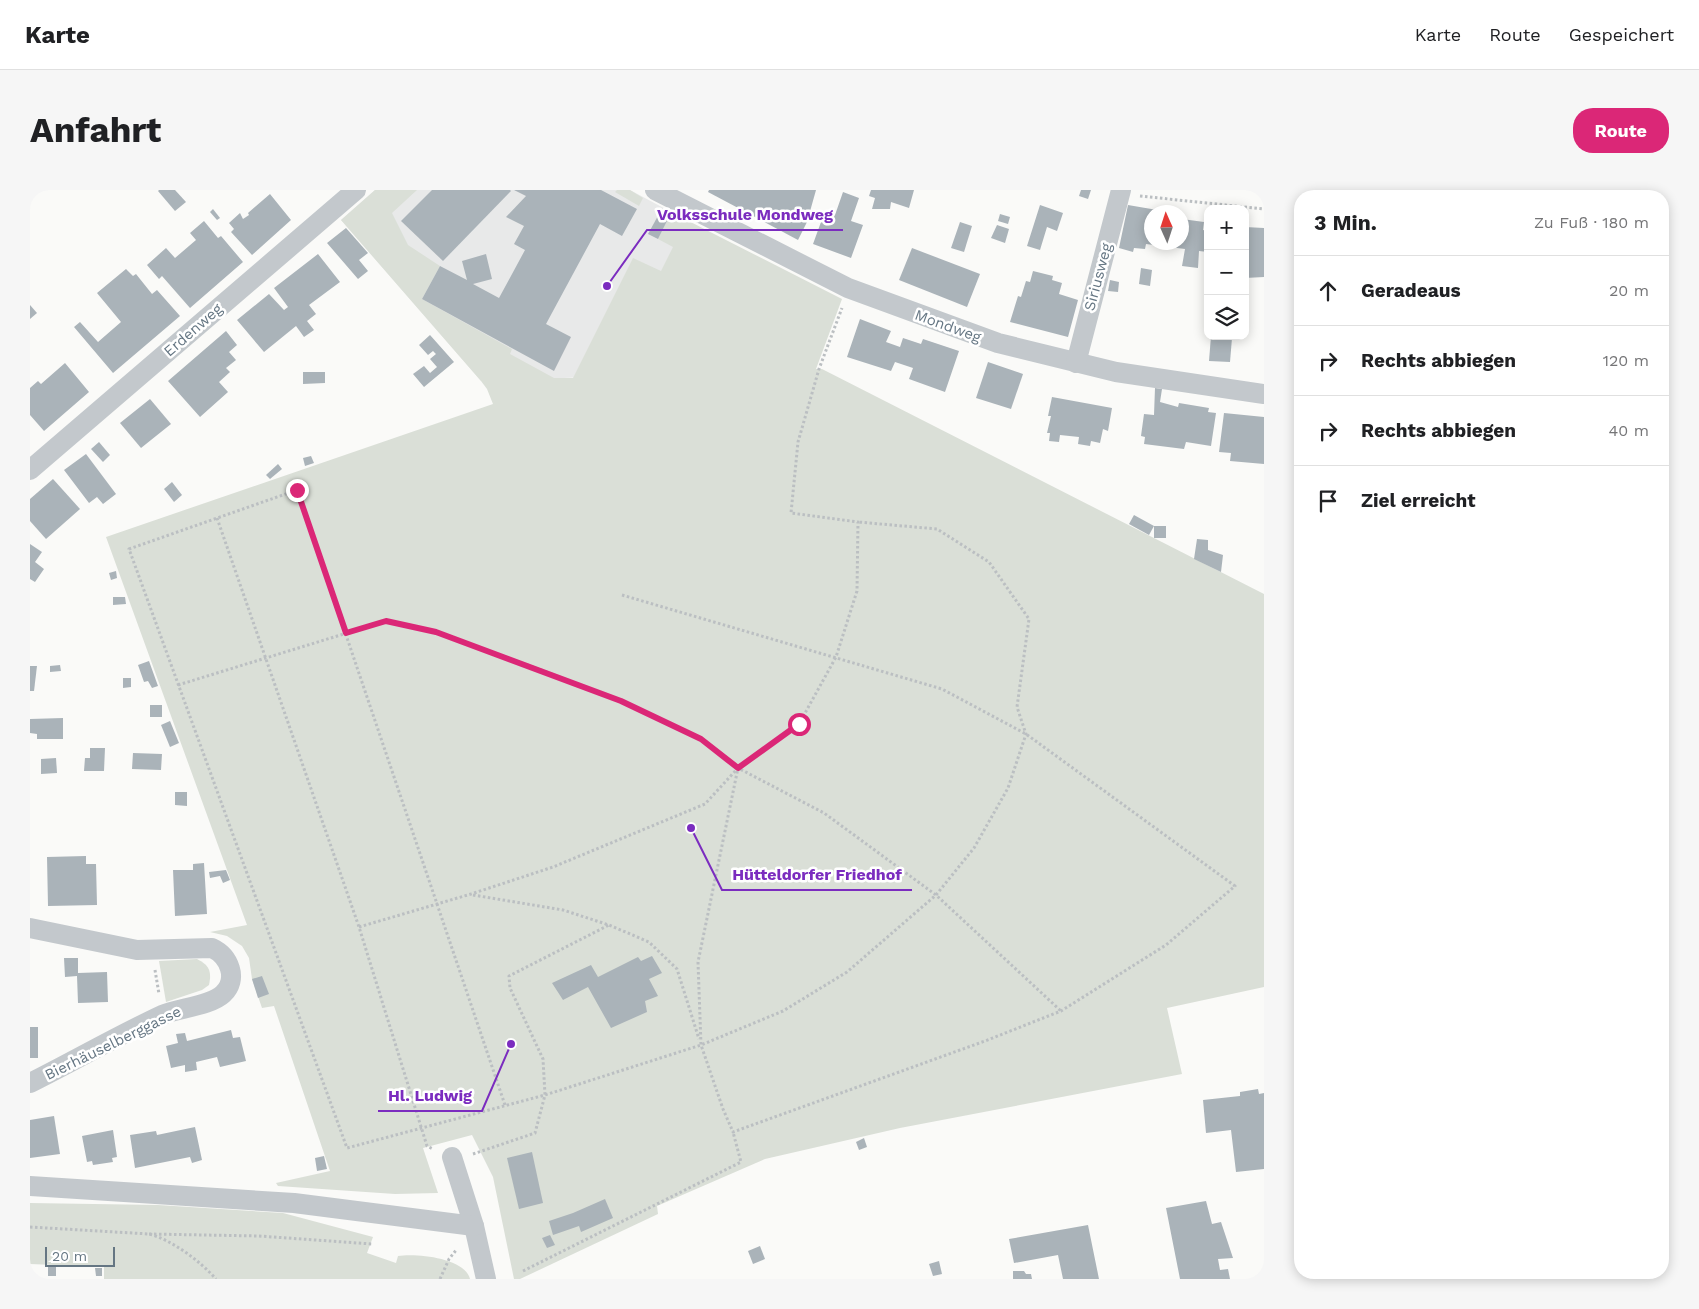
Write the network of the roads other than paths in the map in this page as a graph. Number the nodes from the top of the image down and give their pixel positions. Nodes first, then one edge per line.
1 (356, 190) edge
2 (655, 190) edge
3 (1120, 192) edge
4 (1076, 363) junction
5 (1264, 394) edge
6 (30, 470) edge
7 (30, 928) edge
8 (30, 1083) edge
9 (452, 1157) road end
10 (30, 1186) edge
11 (474, 1226) junction
12 (486, 1279) edge

1 - 6 street, Erdenweg
2 - 4 street, Mondweg
3 - 4 street, Siriusweg
4 - 5 street, Mondweg
7 - 8 street, Bierhäuselberggasse
9 - 11 street
10 - 11 street
11 - 12 street

